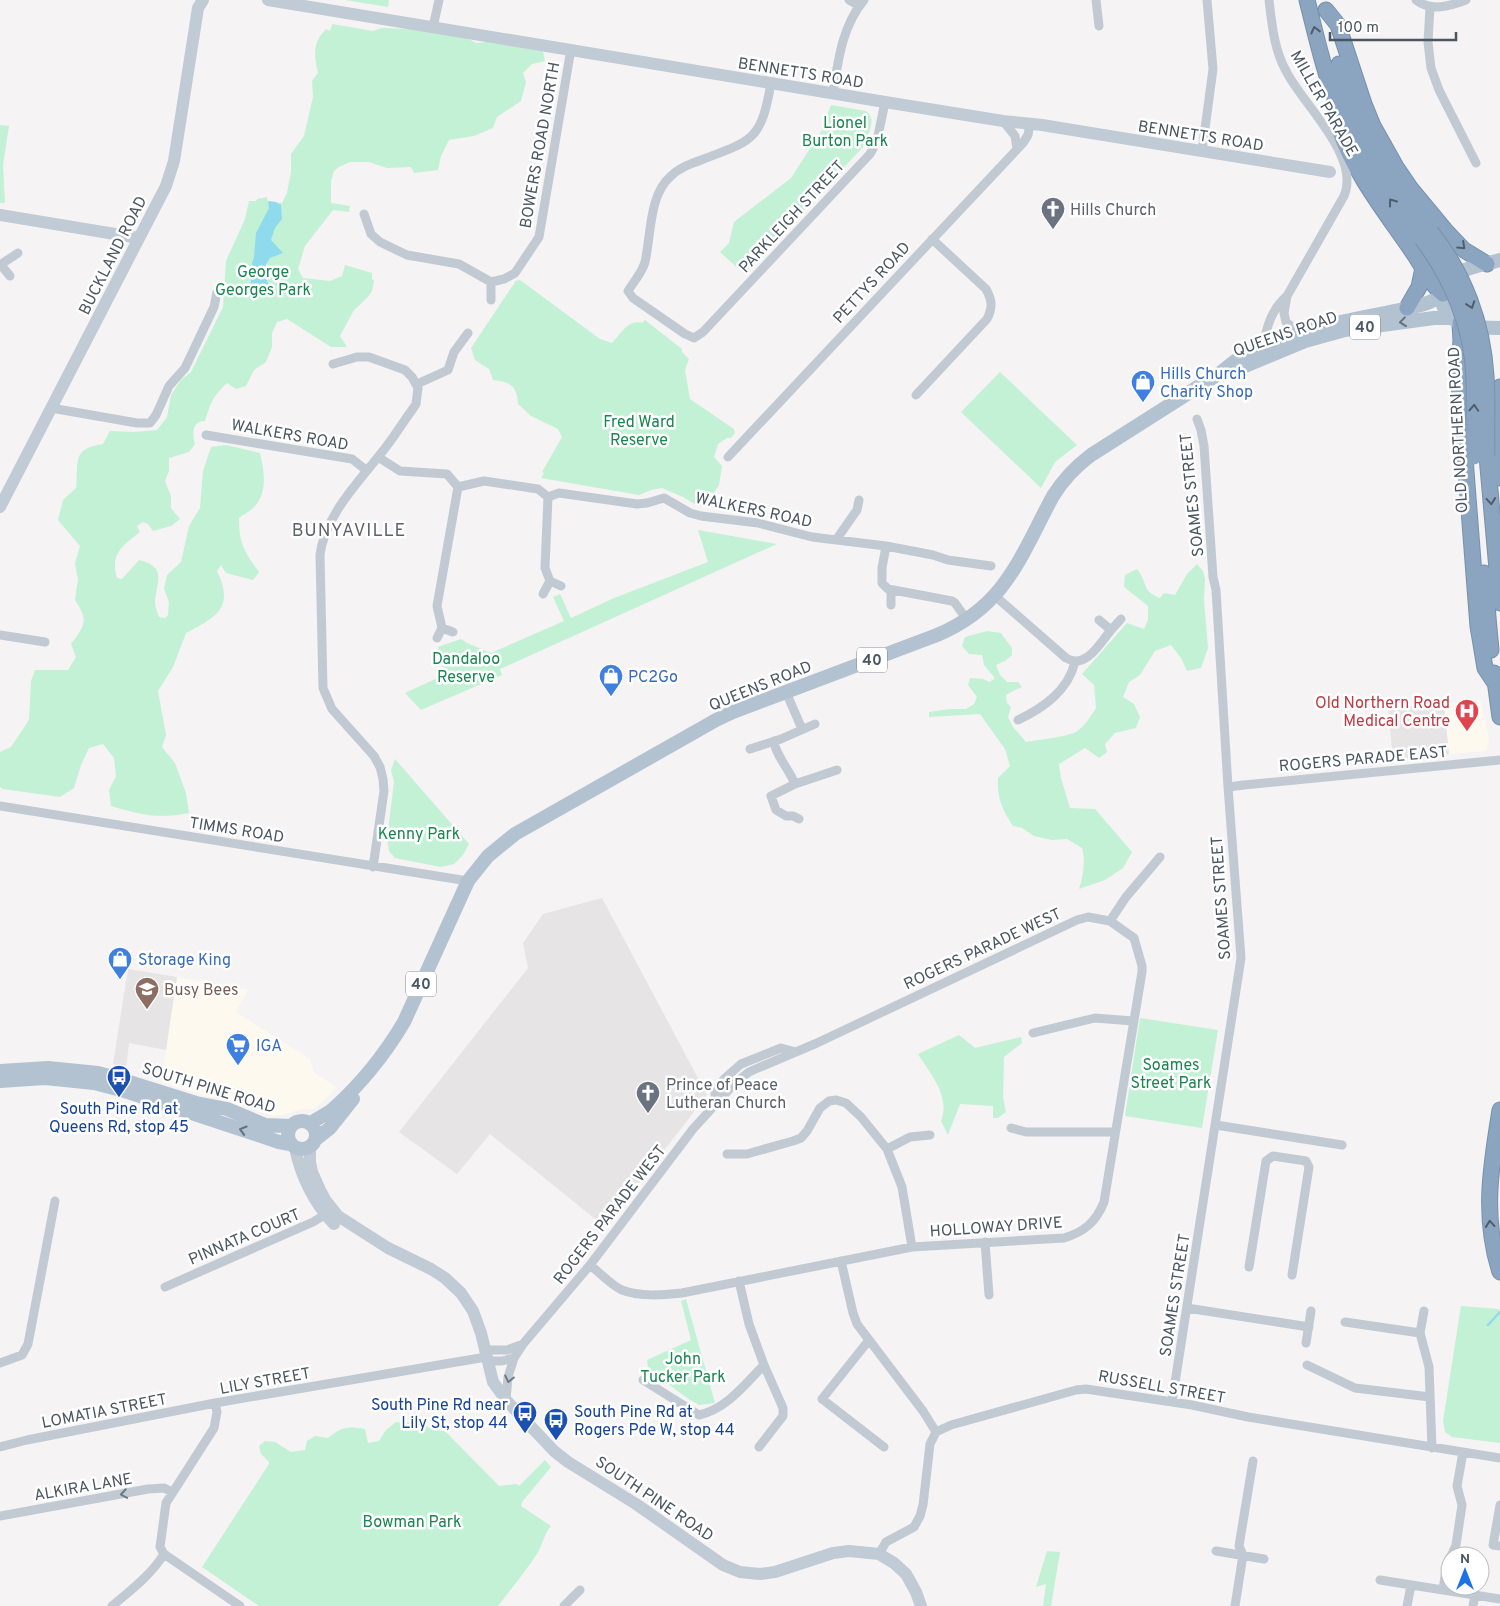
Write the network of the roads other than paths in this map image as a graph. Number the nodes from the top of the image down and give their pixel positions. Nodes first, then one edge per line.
1 (203, 0) edge
2 (268, 0) edge
3 (439, 0) edge
4 (849, 0) edge
5 (1096, 0) edge
6 (1207, 0) edge
7 (1269, 0) edge
8 (1307, 0) edge
9 (1416, 0) edge
10 (1466, 0) edge
11 (862, 3) edge
12 (1324, 5) edge
13 (1430, 7) junction
14 (1099, 26) dead end
15 (433, 27) junction
16 (571, 50) junction
17 (1323, 61) junction
18 (771, 83) junction
19 (833, 93) junction
20 (885, 102) junction
21 (1003, 121) junction
22 (1030, 124) junction
23 (1017, 149) junction
24 (1202, 151) junction
25 (1476, 163) dead end
26 (1330, 172) dead end
27 (364, 214) dead end
28 (0, 215) edge
29 (1427, 236) junction
30 (139, 238) junction
31 (932, 239) junction
32 (18, 253) dead end
33 (1494, 262) edge
34 (0, 264) edge
35 (1423, 268) junction
36 (10, 276) dead end
37 (491, 282) junction
38 (217, 292) dead end
39 (1443, 295) junction
40 (1287, 296) junction
41 (491, 300) dead end
42 (1408, 308) junction
43 (1456, 320) junction
44 (1500, 328) edge
45 (468, 333) dead end
46 (1299, 333) junction
47 (1263, 346) junction
48 (333, 364) dead end
49 (1220, 373) junction
50 (416, 384) junction
51 (1500, 387) edge
52 (916, 395) dead end
53 (51, 408) junction
54 (1197, 419) dead end
55 (206, 435) dead end
56 (1480, 456) junction
57 (378, 457) junction
58 (728, 457) dead end
59 (366, 470) junction
60 (1500, 478) edge
61 (458, 487) junction
62 (548, 497) junction
63 (859, 500) dead end
64 (0, 508) edge
65 (836, 540) junction
66 (886, 546) junction
67 (991, 566) dead end
68 (550, 581) junction
69 (561, 586) dead end
70 (891, 590) junction
71 (543, 594) dead end
72 (995, 596) junction
73 (1500, 603) edge
74 (892, 605) dead end
75 (1121, 619) dead end
76 (967, 620) junction
77 (1099, 620) dead end
78 (442, 628) junction
79 (1111, 630) junction
80 (453, 632) dead end
81 (0, 635) edge
82 (437, 638) dead end
83 (45, 642) dead end
84 (1075, 662) junction
85 (1495, 682) junction
86 (786, 692) junction
87 (1500, 717) edge
88 (1018, 720) dead end
89 (815, 724) dead end
90 (802, 730) junction
91 (774, 741) junction
92 (750, 749) dead end
93 (1500, 760) edge
94 (836, 770) dead end
95 (795, 784) junction
96 (1228, 787) junction
97 (0, 806) edge
98 (799, 820) dead end
99 (1160, 857) dead end
100 (373, 867) junction
101 (468, 881) junction
102 (1110, 921) junction
103 (1133, 1021) junction
104 (1033, 1033) dead end
105 (0, 1071) edge
106 (362, 1080) junction
107 (0, 1081) edge
108 (1500, 1110) edge
109 (310, 1124) junction
110 (1216, 1124) junction
111 (290, 1126) junction
112 (1011, 1128) dead end
113 (1115, 1132) junction
114 (930, 1135) dead end
115 (313, 1143) junction
116 (1342, 1145) dead end
117 (292, 1146) junction
118 (887, 1148) junction
119 (727, 1154) dead end
120 (55, 1201) dead end
121 (329, 1212) junction
122 (986, 1242) junction
123 (912, 1247) junction
124 (841, 1261) junction
125 (590, 1265) junction
126 (1250, 1267) dead end
127 (1500, 1272) edge
128 (1292, 1275) dead end
129 (738, 1281) junction
130 (165, 1287) dead end
131 (989, 1295) dead end
132 (1187, 1308) junction
133 (1424, 1311) dead end
134 (1311, 1312) dead end
135 (1345, 1322) dead end
136 (1309, 1327) junction
137 (1420, 1333) junction
138 (869, 1340) junction
139 (1306, 1343) dead end
140 (522, 1344) junction
141 (486, 1356) junction
142 (514, 1358) junction
143 (0, 1363) edge
144 (764, 1365) junction
145 (1307, 1365) dead end
146 (643, 1380) dead end
147 (1430, 1397) junction
148 (506, 1400) junction
149 (1172, 1402) junction
150 (215, 1403) junction
151 (936, 1432) junction
152 (0, 1447) edge
153 (759, 1447) dead end
154 (884, 1447) dead end
155 (1432, 1448) junction
156 (1462, 1452) junction
157 (1500, 1458) edge
158 (1253, 1462) dead end
159 (172, 1492) junction
160 (1500, 1505) edge
161 (0, 1516) edge
162 (1456, 1546) edge
163 (1500, 1546) edge
164 (1216, 1551) dead end
165 (164, 1554) junction
166 (879, 1554) junction
167 (1243, 1555) junction
168 (1264, 1559) dead end
169 (1380, 1580) dead end
170 (1411, 1585) junction
171 (580, 1590) dead end
172 (1440, 1590) edge
173 (1481, 1596) edge
174 (1500, 1599) edge
175 (112, 1606) edge
176 (240, 1606) edge
177 (564, 1606) edge
178 (921, 1606) edge
179 (1235, 1606) edge
180 (1407, 1606) edge

1 - 30 street, BUCKLAND ROAD
2 - 15 street, BENNETTS ROAD
3 - 15 street
4 - 11 street
5 - 14 street
6 - 24 street
7 - 40 street, MILLER PARADE
17 -> 8 highway, OLD NORTHERN ROAD
9 - 13 street
10 - 13 street
11 - 19 street
12 - 29 highway, OLD NORTHERN ROAD
12 -> 33 highway
13 - 25 street
15 - 16 street, BENNETTS ROAD
16 - 18 street, BENNETTS ROAD
16 - 37 street, BOWERS ROAD NORTH
29 -> 17 highway, OLD NORTHERN ROAD
17 - 35 highway
18 - 19 street, BENNETTS ROAD
18 - 20 street, PARKLEIGH STREET
19 - 20 street, BENNETTS ROAD
20 - 21 street, BENNETTS ROAD
21 - 22 street, BENNETTS ROAD
21 - 23 street
22 - 23 street, PETTYS ROAD
22 - 24 street, BENNETTS ROAD
23 - 31 street, PETTYS ROAD
24 - 26 street, BENNETTS ROAD
27 - 37 street
28 - 30 street
29 - 56 highway, OLD NORTHERN ROAD, bridge
30 - 53 street, BUCKLAND ROAD
31 - 52 street
31 - 58 street, PETTYS ROAD
32 - 34 street
33 - 39 main road
34 - 36 street
35 - 39 highway
35 - 42 highway
37 - 41 street
38 - 53 street
39 - 42 main road, QUEENS ROAD / 40
39 - 43 main road
40 - 46 street, MILLER PARADE
40 - 47 street, MILLER PARADE
42 - 46 main road, QUEENS ROAD / 40
43 - 44 main road, 40
43 -> 49 main road, QUEENS ROAD / 40
43 - 85 highway
45 - 50 street
46 - 47 main road, QUEENS ROAD / 40
47 - 49 main road, QUEENS ROAD / 40
48 - 50 street
49 - 72 main road, QUEENS ROAD / 40
50 - 57 street
51 - 60 highway
53 - 64 street, BUCKLAND ROAD
54 - 96 street, SOAMES STREET
55 - 59 street, WALKERS ROAD
56 -> 73 highway, OLD NORTHERN ROAD
56 - 85 highway, OLD NORTHERN ROAD
57 - 59 street
57 - 61 street
59 - 100 street
61 - 62 street, WALKERS ROAD
61 - 78 street
62 - 65 street, WALKERS ROAD
62 - 68 street
63 - 65 street
65 - 66 street, WALKERS ROAD
66 - 67 street, WALKERS ROAD
66 - 70 street
68 - 69 street
68 - 71 street
70 - 74 street
70 - 76 street
72 - 76 main road, QUEENS ROAD / 40
72 - 84 street
75 - 79 street
76 - 86 main road, QUEENS ROAD / 40
77 - 79 street
78 - 80 street
78 - 82 street
79 - 84 street
81 - 83 street
84 - 88 street
85 - 87 highway, OLD NORTHERN ROAD
86 - 90 street
86 - 101 main road, QUEENS ROAD / 40
89 - 90 street
90 - 91 street
91 - 92 street
91 - 95 street
93 - 96 street, ROGERS PARADE EAST
94 - 95 street
95 - 98 street
96 - 110 street, SOAMES STREET
97 - 100 street, TIMMS ROAD
99 - 102 street
100 - 101 street, TIMMS ROAD
101 - 106 main road, QUEENS ROAD / 40
102 - 103 street, HOLLOWAY DRIVE
102 - 125 street, ROGERS PARADE WEST
103 - 104 street
103 - 113 street, HOLLOWAY DRIVE
105 - 111 main road, SOUTH PINE ROAD / 40
106 - 109 main road, QUEENS ROAD / 40
106 - 115 main road, QUEENS ROAD / 40
117 -> 107 main road, SOUTH PINE ROAD
127 -> 108 highway
109 - 111 main road, 40
109 - 115 main road
110 - 116 street
110 - 132 street, SOAMES STREET
111 - 117 main road
112 - 113 street
113 - 122 street, HOLLOWAY DRIVE
114 - 118 street
115 - 117 main road
115 - 121 street, SOUTH PINE ROAD
117 - 121 street, SOUTH PINE ROAD
118 - 119 street
118 - 123 street
120 - 143 street
121 - 130 street, PINNATA COURT
121 - 141 street, SOUTH PINE ROAD
122 - 123 street, HOLLOWAY DRIVE
122 - 131 street
123 - 124 street, HOLLOWAY DRIVE
124 - 129 street, HOLLOWAY DRIVE
124 - 138 street
125 - 129 street, HOLLOWAY DRIVE
125 - 140 street, ROGERS PARADE WEST
126 - 128 street
129 - 144 street
132 - 136 street
132 - 149 street, SOAMES STREET
133 - 137 street
134 - 136 street
135 - 137 street
136 - 139 street
137 - 147 street
138 - 151 street
138 - 154 street
140 - 141 street
140 - 142 street, ROGERS PARADE WEST
141 - 142 street
141 - 148 street, SOUTH PINE ROAD
141 - 150 street, LILY STREET
142 -> 148 street, ROGERS PARADE WEST
144 - 146 street
144 - 153 street
145 - 147 street
147 - 155 street
148 - 166 street, SOUTH PINE ROAD
149 - 151 street, RUSSELL STREET
149 - 155 street, RUSSELL STREET
150 - 152 street, LOMATIA STREET
150 - 159 street, LILY STREET
151 - 166 street
155 - 156 street, RUSSELL STREET
156 - 157 street, RUSSELL STREET
156 - 162 street
158 - 167 street
159 -> 161 street, ALKIRA LANE
159 - 165 street, LILY STREET
160 - 163 street
164 - 167 street
165 - 175 street
165 - 176 street
166 - 178 street, SOUTH PINE ROAD
167 - 168 street
167 - 179 street
169 - 170 street
170 - 172 street
170 - 180 street
171 - 177 street
173 - 174 street

